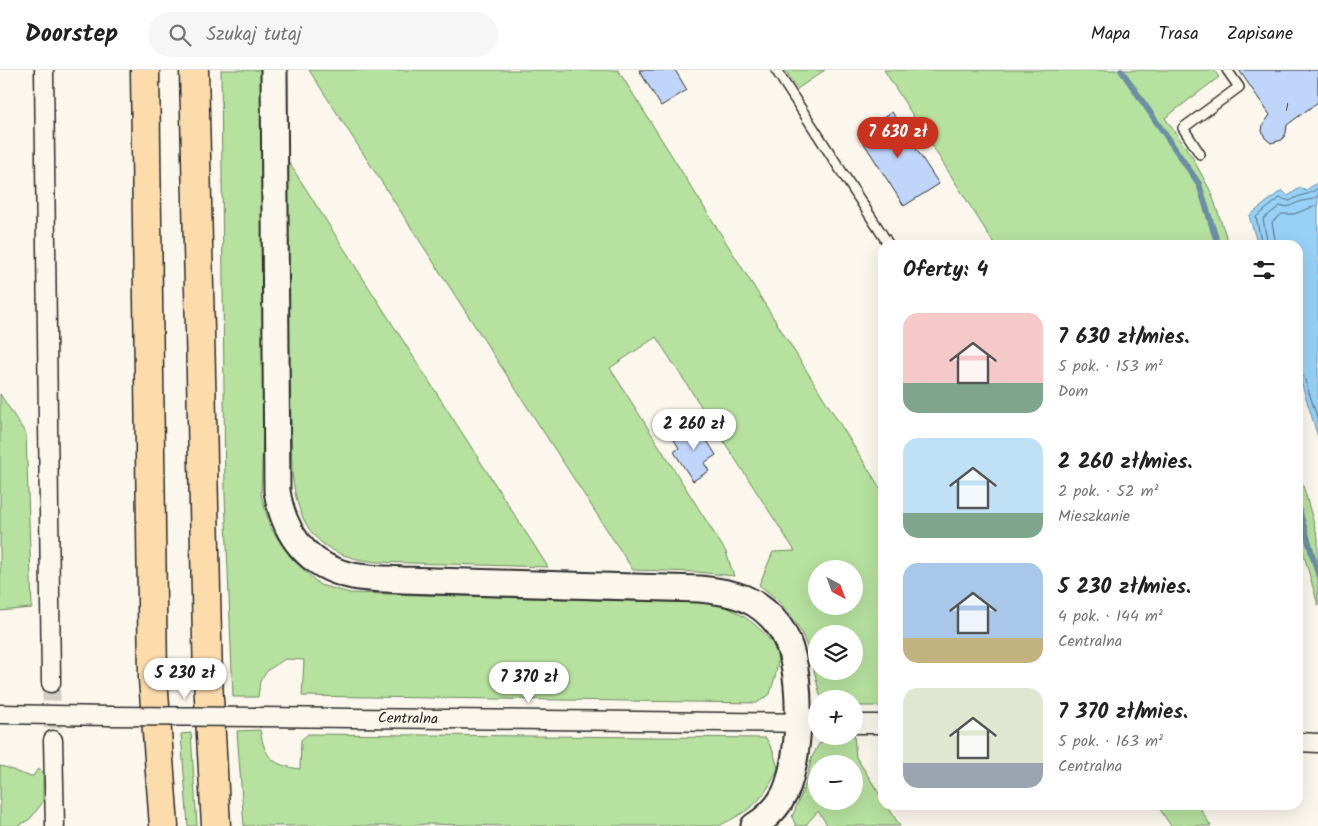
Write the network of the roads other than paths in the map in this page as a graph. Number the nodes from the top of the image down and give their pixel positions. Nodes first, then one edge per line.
1 (44, 70) edge
2 (145, 70) edge
3 (194, 70) edge
4 (274, 70) edge
5 (776, 70) edge
6 (1227, 70) edge
7 (1200, 154) dead end
8 (886, 240) edge
9 (51, 683) tunnel mouth
10 (0, 714) edge
11 (807, 723) edge
12 (863, 724) edge
13 (878, 724) edge
14 (53, 740) tunnel mouth
15 (1303, 742) edge
16 (1318, 743) edge
17 (55, 826) edge
18 (164, 826) edge
19 (216, 826) edge
20 (754, 826) edge

1 - 9 street
2 - 18 highway
3 - 19 highway
4 - 11 street
5 - 8 lane
6 - 7 lane
10 - 11 street, Centralna, bridge
11 - 20 street
12 - 13 street
14 - 17 street
15 - 16 street

